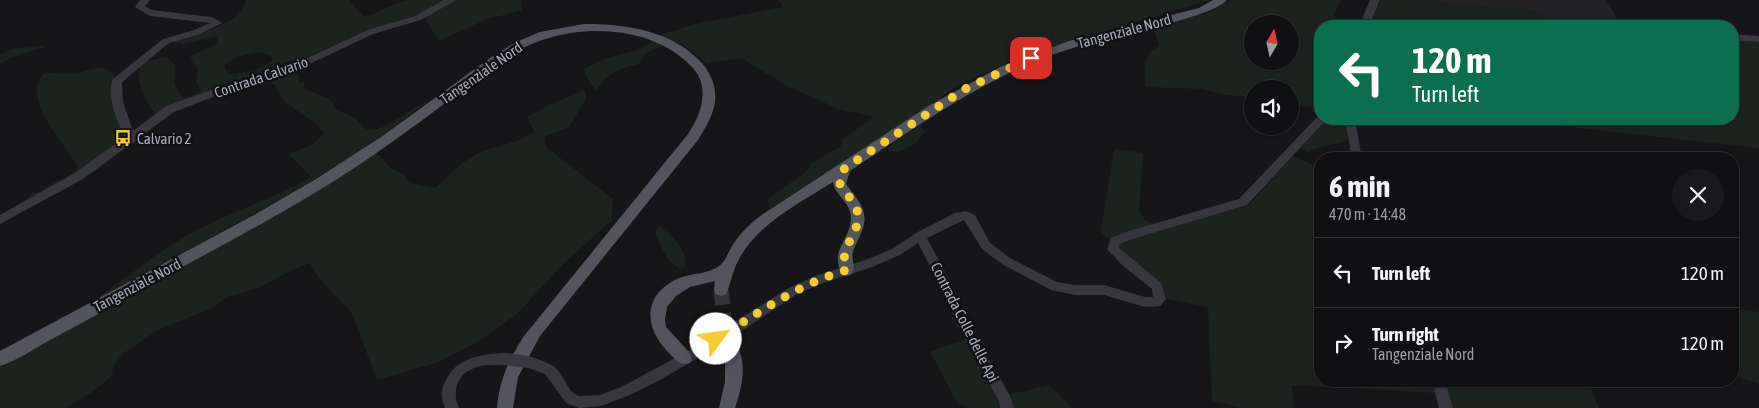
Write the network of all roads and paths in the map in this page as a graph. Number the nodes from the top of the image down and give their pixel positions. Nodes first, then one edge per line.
1 (145, 0) edge
2 (451, 0) edge
3 (1221, 0) edge
4 (1374, 1) edge
5 (1366, 20) edge
6 (601, 28) joint
7 (1739, 37) edge
8 (1759, 39) edge
9 (699, 67) joint
10 (1316, 125) edge
11 (1351, 125) edge
12 (132, 139) junction
13 (1356, 152) edge
14 (845, 168) junction
15 (812, 189) junction
16 (842, 190) junction
17 (0, 220) edge
18 (920, 236) junction
19 (727, 268) junction
20 (847, 270) junction
21 (708, 278) junction
22 (733, 355) tunnel mouth
23 (684, 358) junction
24 (0, 359) edge
25 (1440, 387) edge
26 (452, 408) edge
27 (505, 408) edge
28 (727, 408) edge
29 (1007, 408) edge
30 (1446, 408) edge

1 - 12 street
2 - 12 street, Contrada Calvario
3 - 14 main road, Tangenziale Nord
4 - 5 street
6 - 9 main road, Tangenziale Nord
6 - 24 main road, Tangenziale Nord
7 - 8 street
9 - 27 main road, Tangenziale Nord
10 - 18 street
11 - 13 street
12 - 17 street, Contrada Calvario
14 - 15 main road, Tangenziale Nord
14 - 16 main road
15 - 16 main road
15 - 19 main road, Tangenziale Nord
16 - 20 main road
18 - 20 street
18 - 29 street, Contrada Colle delle Api
19 - 21 main road
19 - 21 main road, Tangenziale Nord
20 - 23 street
21 - 23 main road
22 - 28 main road
23 - 26 street, bridge
25 - 30 street

